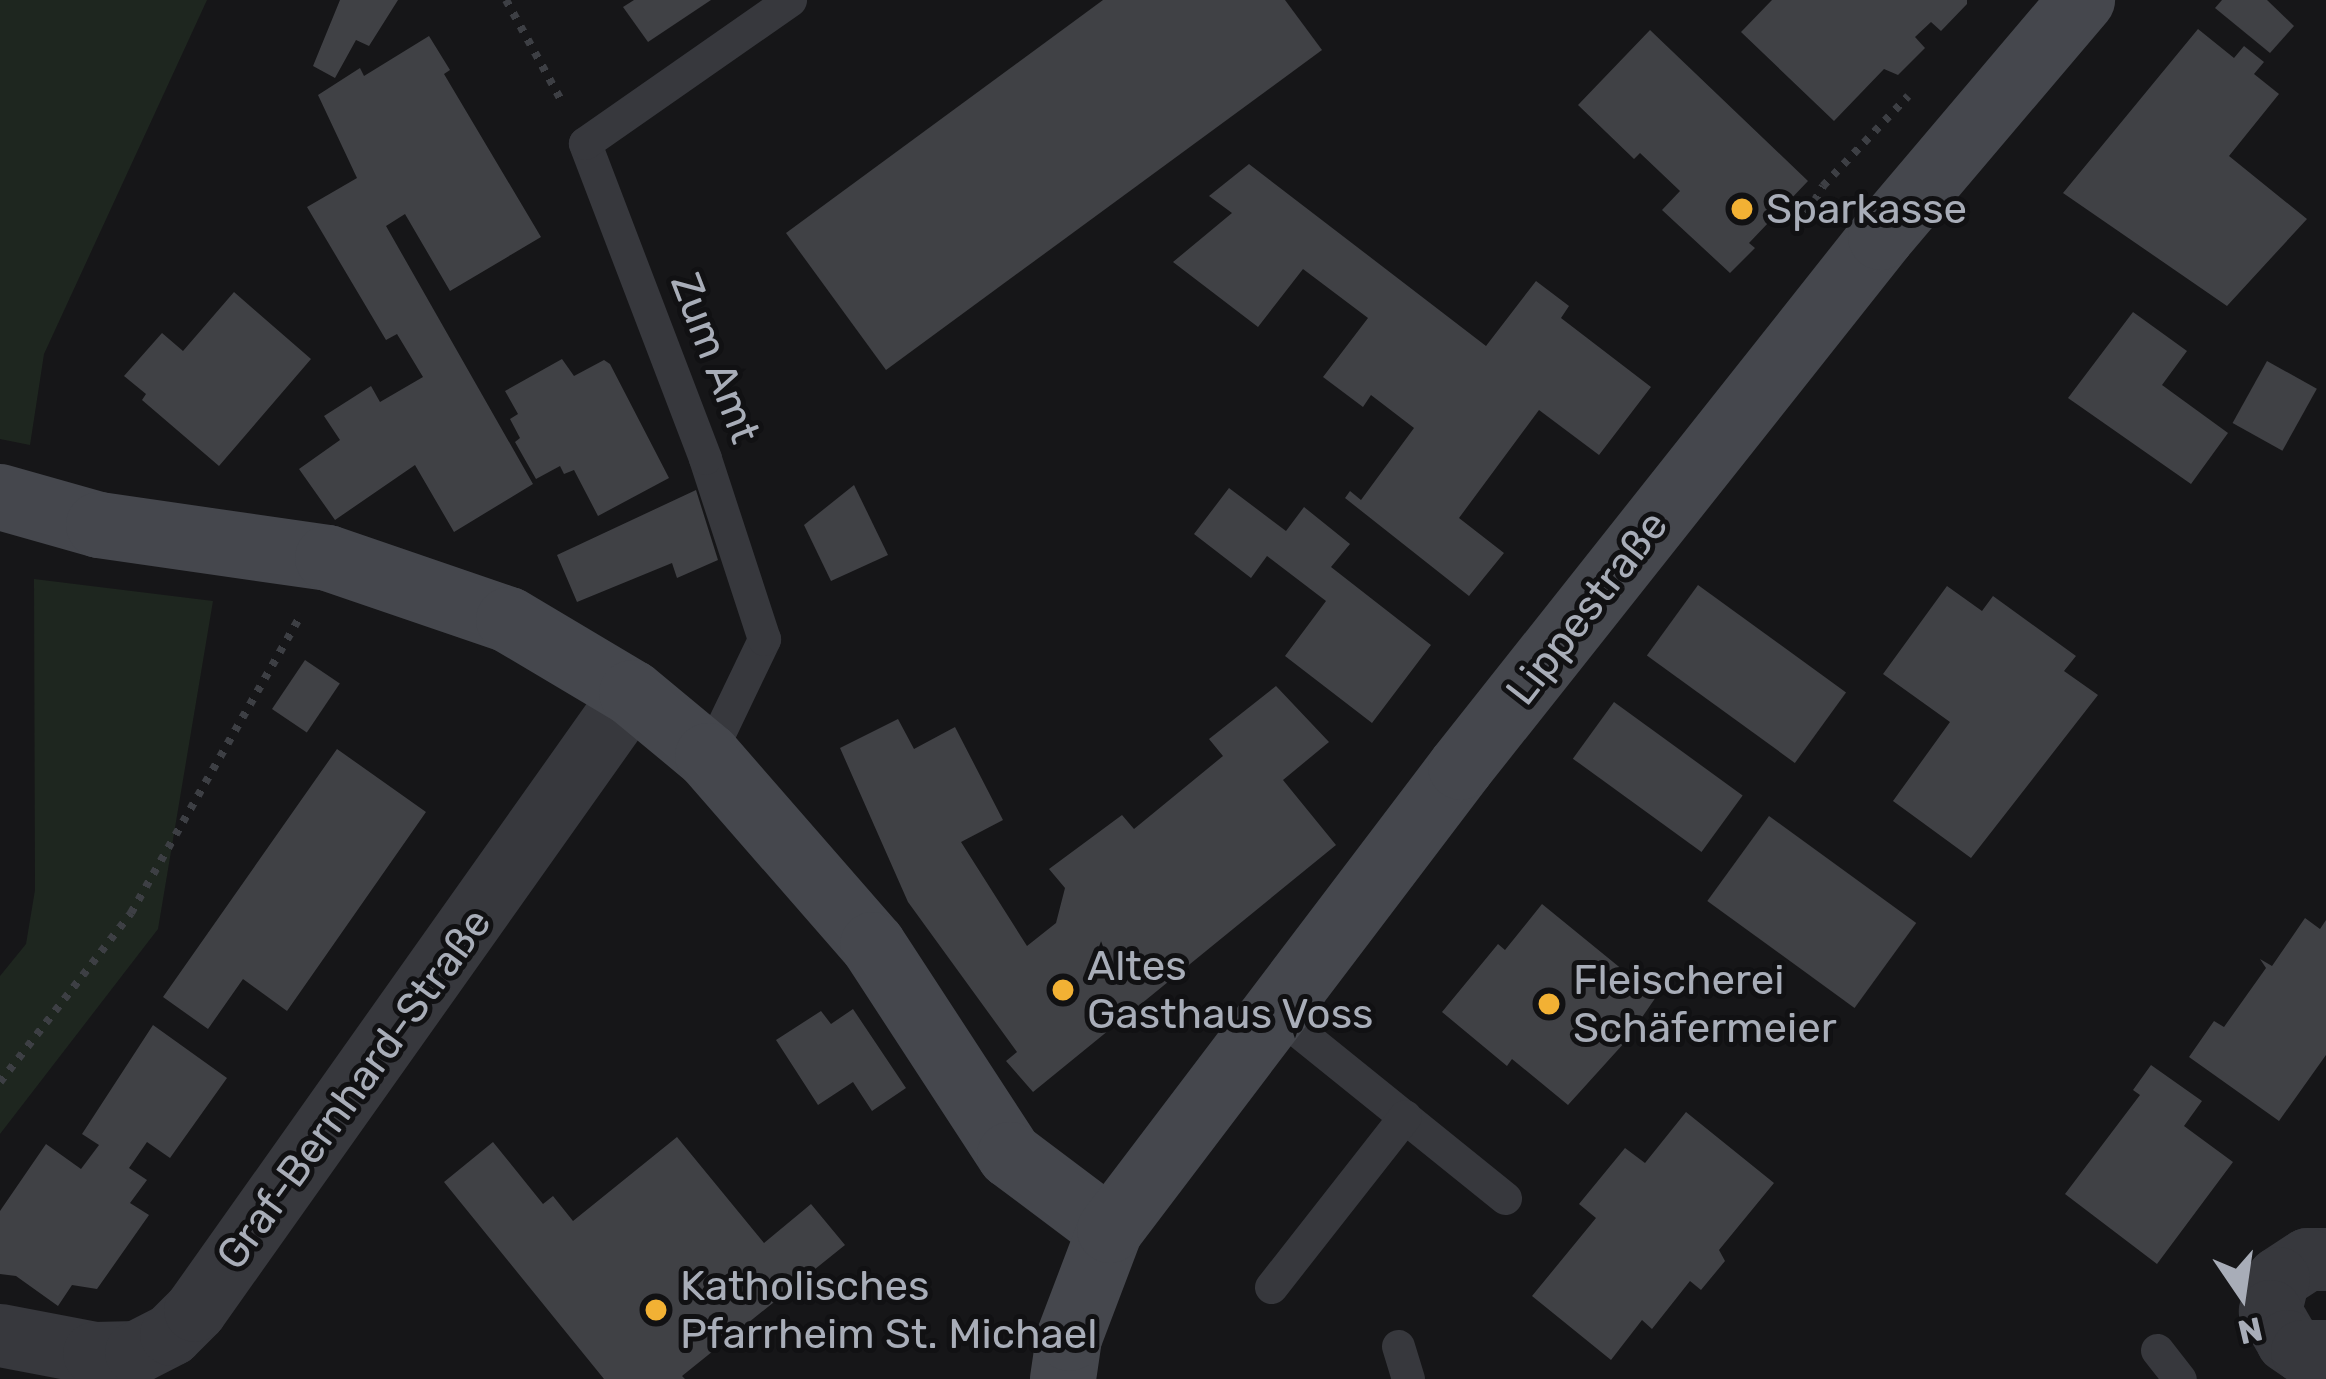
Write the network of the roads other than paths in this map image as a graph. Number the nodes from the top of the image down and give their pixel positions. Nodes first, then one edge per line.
1 (790, 0) edge
2 (2082, 0) edge
3 (0, 497) edge
4 (632, 693) junction
5 (708, 756) junction
6 (1277, 1014) junction
7 (1405, 1116) junction
8 (1505, 1198) dead end
9 (1110, 1230) junction
10 (2325, 1257) edge
11 (1271, 1286) dead end
12 (0, 1335) edge
13 (1398, 1346) dead end
14 (2156, 1350) dead end
15 (2326, 1352) edge
16 (1063, 1379) edge
17 (1408, 1379) edge
18 (2180, 1379) edge

1 - 5 lane, Zum Amt
2 - 6 main road, Lippestraße
3 - 4 main road
4 - 5 main road
4 - 12 street, Graf-Bernhard-Straße
5 - 9 main road
6 - 7 lane
6 - 9 main road, Lippestraße
7 - 8 lane
7 - 11 lane
9 - 16 main road, Lippestraße
10 - 15 street
13 - 17 lane
14 - 18 lane

